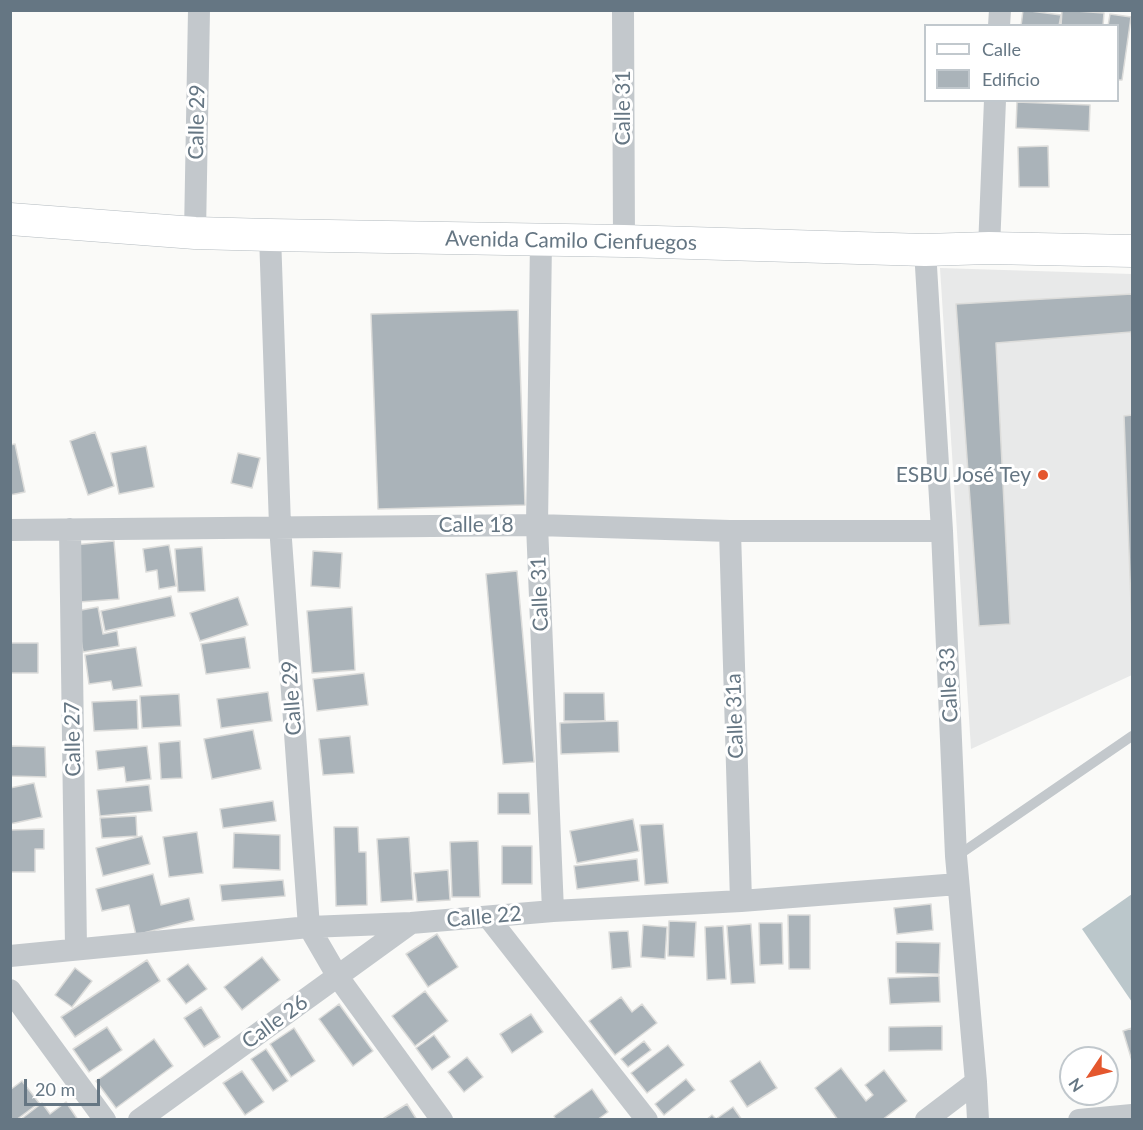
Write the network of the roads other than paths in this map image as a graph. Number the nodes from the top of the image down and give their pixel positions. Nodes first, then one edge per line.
1 (199, 10) edge
2 (623, 10) edge
3 (996, 102) edge
4 (10, 219) edge
5 (195, 233) junction
6 (270, 235) junction
7 (541, 241) junction
8 (624, 241) junction
9 (989, 249) junction
10 (926, 250) junction
11 (1132, 251) edge
12 (537, 525) junction
13 (280, 526) junction
14 (70, 529) junction
15 (10, 530) edge
16 (730, 531) junction
17 (942, 531) junction
18 (1132, 736) edge
19 (956, 856) junction
20 (958, 884) junction
21 (741, 901) junction
22 (554, 911) junction
23 (488, 917) junction
24 (411, 923) junction
25 (309, 927) junction
26 (76, 948) junction
27 (10, 956) edge
28 (338, 977) junction
29 (10, 990) edge
30 (976, 1082) junction
31 (1132, 1115) edge
32 (105, 1119) edge
33 (139, 1119) edge
34 (442, 1119) edge
35 (647, 1119) edge
36 (926, 1119) edge
37 (978, 1119) edge
38 (1079, 1119) edge

1 - 5 street, Calle 29
2 - 8 street, Calle 31
3 - 9 street
4 - 5 main road, Avenida Camilo Cienfuegos
5 - 6 main road, Avenida Camilo Cienfuegos
6 - 7 main road, Avenida Camilo Cienfuegos
6 - 13 street, Calle 29
7 - 8 main road, Avenida Camilo Cienfuegos
7 - 12 street, Calle 31
8 - 10 main road, Avenida Camilo Cienfuegos
9 - 10 main road, Avenida Camilo Cienfuegos
9 - 11 main road, Avenida Camilo Cienfuegos
10 - 17 street, Calle 33
12 - 13 street, Calle 18
12 - 16 street, Calle 18
12 - 22 street, Calle 31
13 - 14 street, Calle 18
13 - 25 street, Calle 29
14 - 15 street, Calle 18
14 - 26 street, Calle 27
16 - 17 street, Calle 18
16 - 21 street, Calle 31a
17 - 19 street, Calle 33
18 - 19 lane
19 - 20 street, Calle 33
20 - 21 street, Calle 22
20 - 30 street, Calle 33
21 - 22 street, Calle 22
22 - 23 street, Calle 22
23 - 24 street, Calle 22
23 - 35 street
24 - 25 street, Calle 22
24 - 28 street, Calle 26
25 - 26 street, Calle 22
25 - 28 street, Calle 29
26 - 27 street, Calle 22
28 - 33 street, Calle 26
28 - 34 street, Calle 29
29 - 32 street
30 - 36 street
30 - 37 street, Calle 33
31 - 38 street

